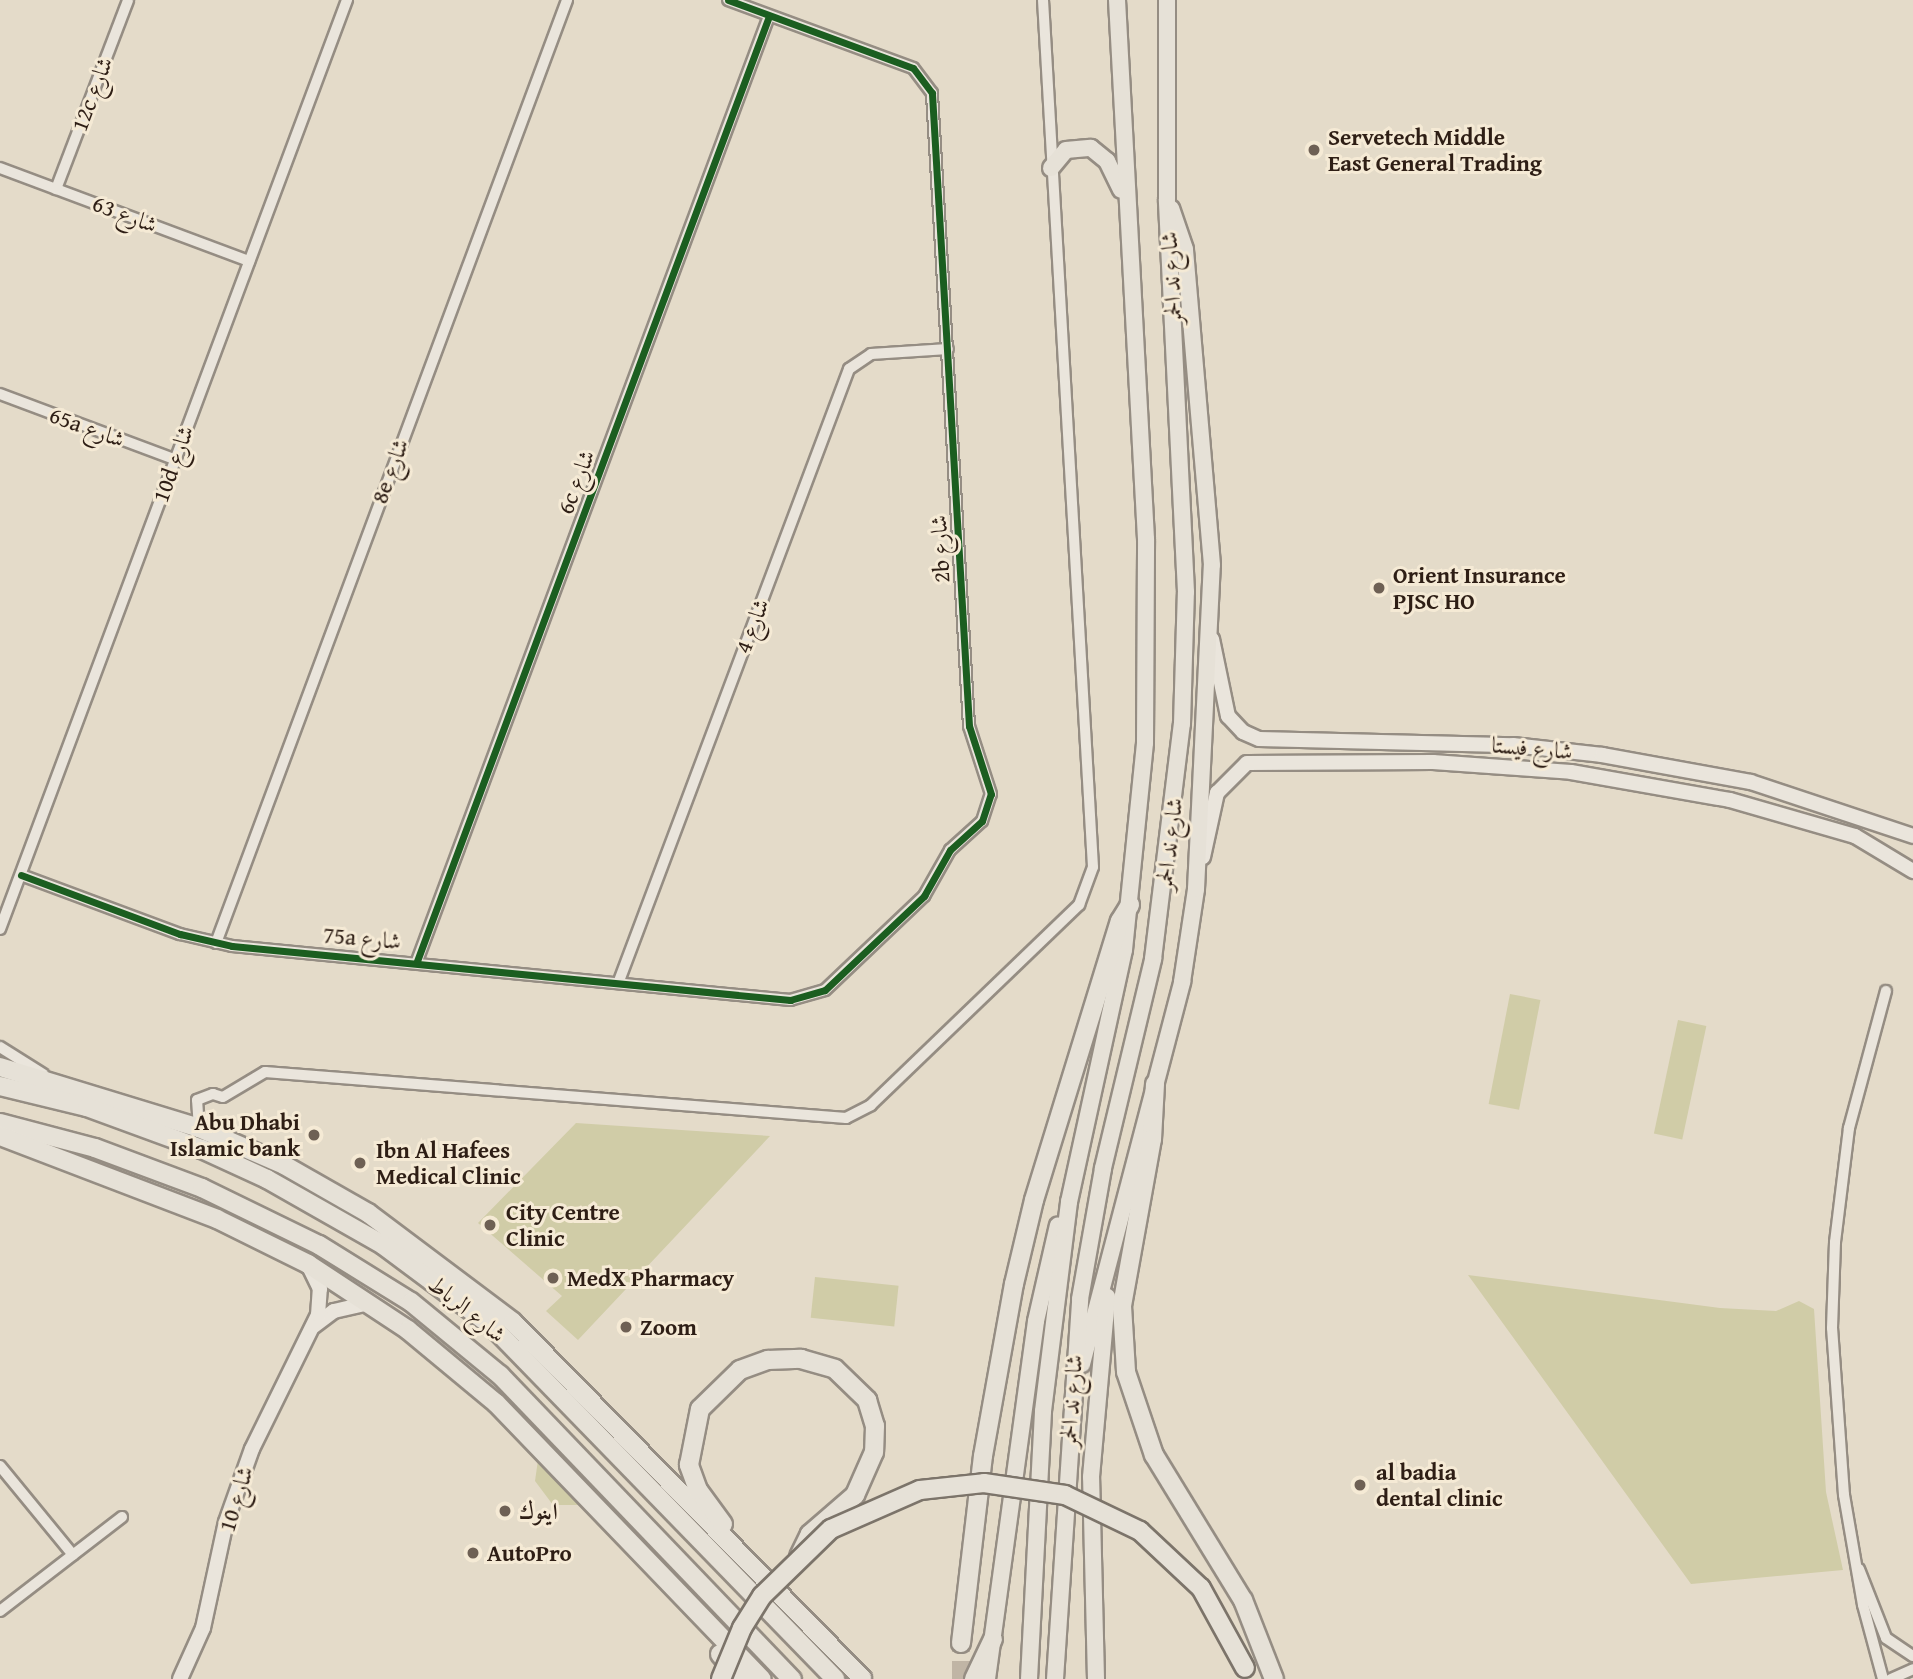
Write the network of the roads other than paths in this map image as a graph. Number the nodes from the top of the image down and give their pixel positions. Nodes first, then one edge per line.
1 (128, 0) edge
2 (347, 0) edge
3 (567, 0) edge
4 (729, 0) edge
5 (1043, 0) edge
6 (1117, 0) edge
7 (1167, 0) edge
8 (769, 16) junction
9 (0, 168) edge
10 (1051, 168) junction
11 (56, 189) junction
12 (1125, 197) junction
13 (1167, 199) junction
14 (249, 261) junction
15 (948, 349) junction
16 (0, 394) edge
17 (174, 459) junction
18 (1212, 639) junction
19 (1378, 741) junction
20 (1363, 762) junction
21 (1913, 836) edge
22 (1913, 871) edge
23 (21, 875) junction
24 (1196, 889) junction
25 (1130, 905) junction
26 (0, 929) edge
27 (216, 943) junction
28 (417, 961) junction
29 (619, 981) junction
30 (832, 984) joint
31 (1886, 992) dead end
32 (0, 1047) edge
33 (0, 1067) edge
34 (53, 1080) junction
35 (1155, 1084) junction
36 (0, 1086) edge
37 (0, 1123) edge
38 (199, 1128) junction
39 (0, 1136) edge
40 (1069, 1202) junction
41 (1114, 1232) junction
42 (308, 1264) junction
43 (368, 1303) junction
44 (313, 1326) junction
45 (1070, 1409) junction
46 (0, 1466) edge
47 (122, 1517) dead end
48 (73, 1555) junction
49 (799, 1556) junction
50 (1855, 1564) junction
51 (766, 1582) junction
52 (681, 1600) junction
53 (0, 1611) edge
54 (993, 1639) junction
55 (961, 1643) tunnel mouth
56 (1913, 1656) edge
57 (846, 1664) junction
58 (1913, 1669) edge
59 (1246, 1673) edge
60 (180, 1679) edge
61 (721, 1679) edge
62 (742, 1679) edge
63 (762, 1679) edge
64 (792, 1679) edge
65 (835, 1679) edge
66 (862, 1679) edge
67 (871, 1679) edge
68 (974, 1679) edge
69 (986, 1679) edge
70 (1029, 1679) edge
71 (1055, 1679) edge
72 (1096, 1679) edge
73 (1274, 1679) edge
74 (1883, 1679) edge
75 (1891, 1679) edge

1 - 11 street, 12c شارع
2 - 14 street, 10d شارع
3 - 27 street, 8e شارع
4 - 8 street, 2b شارع
5 - 10 street
6 - 12 main road, شارع ند الحمر
7 - 13 main road, شارع ند الحمر
8 - 15 street, 2b شارع
8 - 28 street, 6c شارع
9 - 11 street, شارع 63
10 - 12 main road
10 - 38 street
11 - 14 street, شارع 63
12 - 25 main road, شارع ند الحمر
13 - 18 main road
13 - 45 main road, شارع ند الحمر
14 - 17 street, 10d شارع
15 - 29 street, شارع 4
15 - 30 street, 2b شارع
16 - 17 street, 65a شارع
17 - 23 street, 10d شارع
18 - 19 street, شارع فيستا
18 - 24 main road
19 - 20 street
19 - 21 street, شارع فيستا
20 - 22 street, شارع فيستا
20 - 24 street, شارع فيستا
23 - 26 street, 10d شارع
23 - 27 street, 75a شارع
24 - 35 main road
25 - 40 main road, شارع ند الحمر
25 - 55 highway
27 - 28 street, 75a شارع
28 - 29 street, 75a شارع
29 - 30 street, 75a شارع
31 - 50 street
32 - 34 street
33 - 34 highway
34 - 38 highway
35 - 41 main road
35 - 73 highway
36 - 65 highway, شارع الرباط
37 - 64 highway, شارع الرباط
38 - 51 highway
39 - 42 highway
40 - 54 main road
40 - 70 main road, شارع ند الحمر
41 - 45 main road
41 - 72 main road
42 - 43 highway
42 - 44 street, شارع 10
43 - 44 street
43 - 52 highway
44 - 60 street, شارع 10
45 - 71 main road, شارع ند الحمر
46 - 48 street
47 - 48 street
48 - 53 street
49 - 51 highway
49 - 59 highway, bridge
49 - 61 highway, bridge
50 - 56 street
50 - 74 street
51 - 57 highway
52 - 62 highway
52 - 63 highway
54 - 68 highway
54 - 69 main road
57 - 66 highway
57 - 67 highway
58 - 75 street

